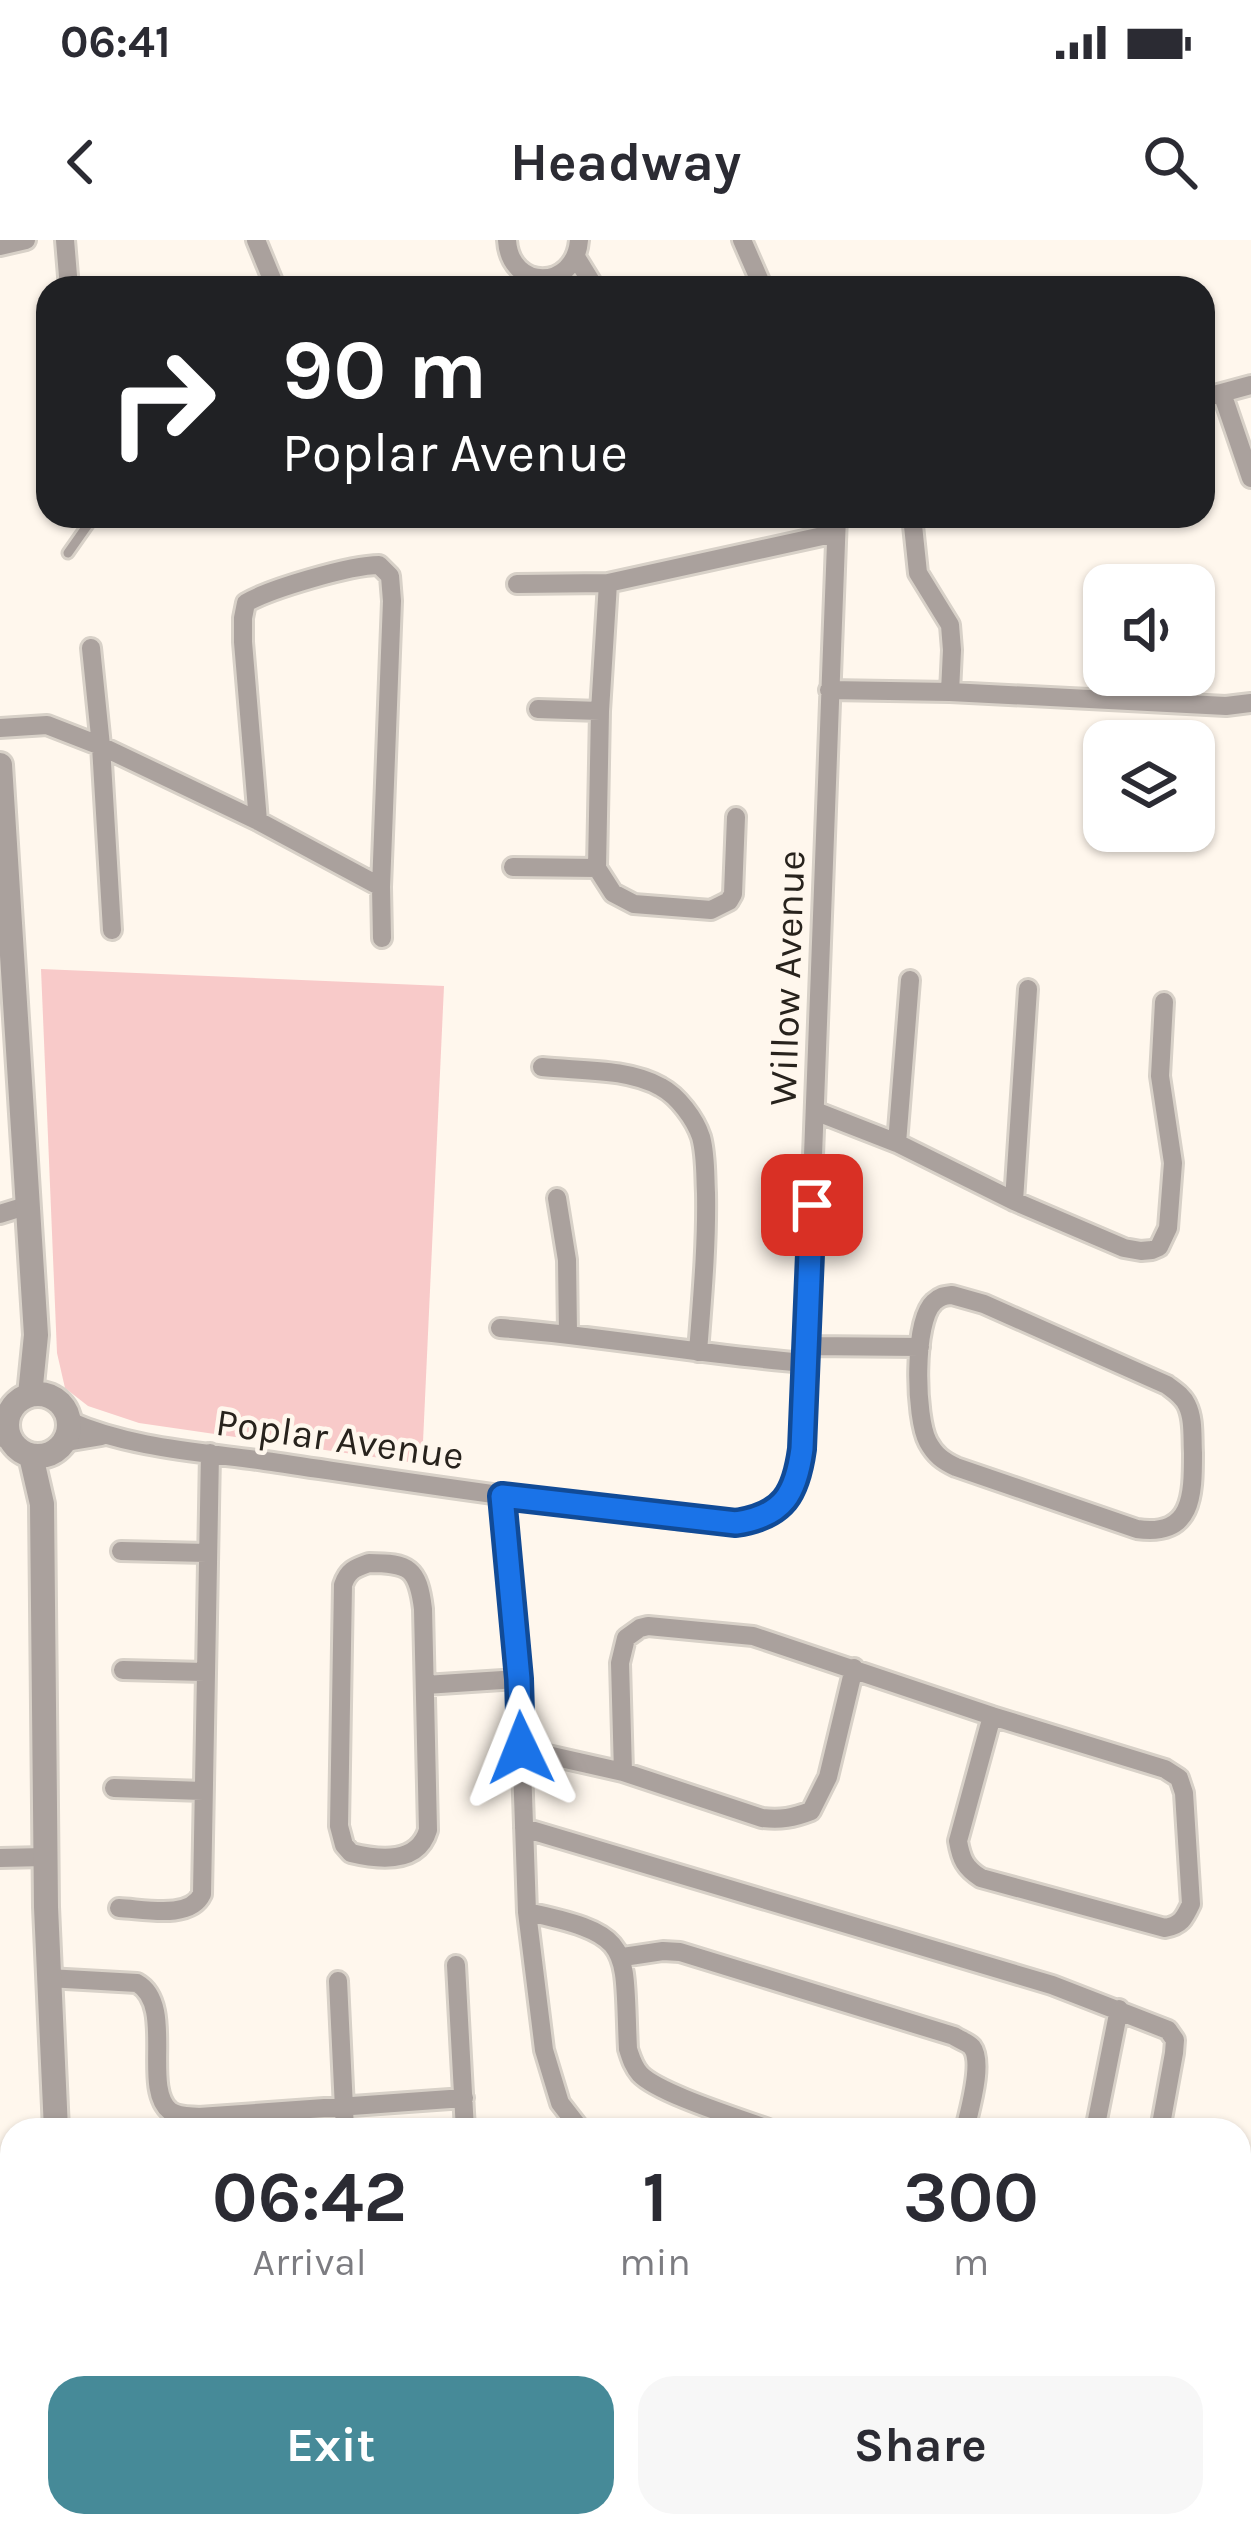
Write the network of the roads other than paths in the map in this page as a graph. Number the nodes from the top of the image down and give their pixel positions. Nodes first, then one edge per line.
1 (26, 240) edge
2 (65, 240) edge
3 (256, 240) edge
4 (507, 240) edge
5 (742, 240) edge
6 (0, 246) edge
7 (582, 246) edge
8 (68, 276) edge
9 (271, 276) edge
10 (515, 276) edge
11 (554, 276) edge
12 (591, 276) edge
13 (758, 276) edge
14 (1251, 385) edge
15 (1215, 394) edge
16 (1215, 399) edge
17 (1251, 478) edge
18 (86, 528) edge
19 (821, 528) edge
20 (836, 528) edge
21 (913, 528) edge
22 (68, 553) dead end
23 (608, 583) junction
24 (518, 584) dead end
25 (91, 648) dead end
26 (829, 690) junction
27 (950, 692) junction
28 (1251, 703) edge
29 (538, 709) dead end
30 (601, 711) junction
31 (0, 728) edge
32 (101, 746) junction
33 (0, 765) edge
34 (1, 794) edge
35 (736, 817) dead end
36 (258, 821) junction
37 (513, 867) dead end
38 (597, 868) junction
39 (381, 887) junction
40 (112, 930) dead end
41 (382, 938) dead end
42 (910, 980) dead end
43 (8, 987) edge
44 (1028, 989) dead end
45 (1164, 1002) dead end
46 (542, 1067) dead end
47 (815, 1112) junction
48 (897, 1143) junction
49 (557, 1198) dead end
50 (1014, 1201) junction
51 (29, 1205) junction
52 (0, 1214) edge
53 (500, 1328) dead end
54 (568, 1334) junction
55 (920, 1347) junction
56 (698, 1352) junction
57 (806, 1354) junction
58 (38, 1395) junction
59 (30, 1436) edge
60 (211, 1453) junction
61 (502, 1496) junction
62 (709, 1521) joint
63 (121, 1551) dead end
64 (207, 1553) junction
65 (854, 1668) junction
66 (123, 1670) dead end
67 (205, 1672) junction
68 (519, 1679) junction
69 (424, 1685) junction
70 (992, 1716) junction
71 (521, 1748) junction
72 (622, 1772) junction
73 (114, 1788) dead end
74 (203, 1790) junction
75 (524, 1828) junction
76 (45, 1857) junction
77 (0, 1858) edge
78 (119, 1908) dead end
79 (527, 1912) junction
80 (623, 1958) junction
81 (456, 1965) dead end
82 (48, 1978) junction
83 (338, 1981) dead end
84 (1119, 2009) junction
85 (464, 2098) junction
86 (344, 2106) junction
87 (55, 2118) edge
88 (199, 2118) edge
89 (256, 2118) edge
90 (344, 2118) edge
91 (465, 2118) edge
92 (572, 2118) edge
93 (740, 2118) edge
94 (967, 2118) edge
95 (1097, 2118) edge
96 (1162, 2118) edge

1 - 6 street
2 - 8 street
3 - 9 street
4 - 10 street
5 - 13 street
7 - 11 street
7 - 12 street
14 - 15 street
16 - 17 street
18 - 22 lane
19 - 23 street
20 - 26 street, Willow Avenue
21 - 27 street
23 - 24 street
23 - 30 street
25 - 32 street
26 - 27 street
26 - 47 street, Willow Avenue
27 - 28 street
29 - 30 street
30 - 38 street
31 - 32 street
32 - 36 street
32 - 40 street
33 - 34 street
34 - 43 street
35 - 38 street
36 - 39 street
36 - 39 street
37 - 38 street
39 - 41 street
42 - 48 street
43 - 51 street
44 - 50 street
45 - 50 street
46 - 56 street
47 - 48 street
47 - 57 street, Willow Avenue
48 - 50 street
49 - 54 street
51 - 52 street
51 - 58 street
53 - 54 street
54 - 56 street
55 - 55 street
55 - 57 street
56 - 57 street
57 - 62 street, Willow Avenue
58 - 59 street
58 - 59 street
59 - 60 street, Poplar Avenue
59 - 76 street
60 - 61 street, Poplar Avenue
60 - 64 street
61 - 62 street, Poplar Avenue
61 - 68 street
63 - 64 street
64 - 67 street
65 - 70 street
65 - 72 street
65 - 72 street
66 - 67 street
67 - 74 street
68 - 69 street
68 - 71 street
69 - 69 street
70 - 70 street
71 - 72 street
71 - 75 street
73 - 74 street
74 - 78 street
75 - 79 street
75 - 84 street
76 - 77 street
76 - 82 street
79 - 80 street
79 - 92 street
80 - 93 street
80 - 94 street
81 - 85 street
82 - 87 street
82 - 88 street
83 - 86 street
84 - 95 street
84 - 96 street
85 - 86 street
85 - 91 street
86 - 89 street
86 - 90 street

